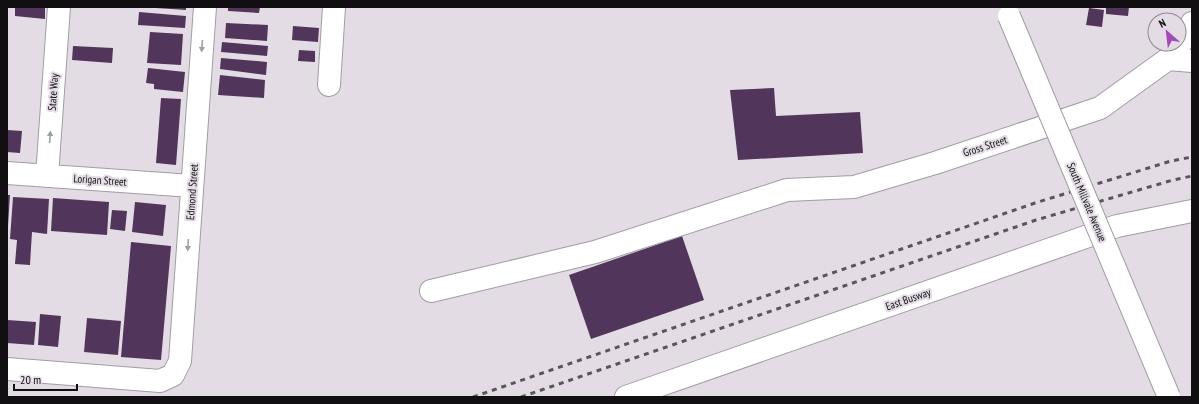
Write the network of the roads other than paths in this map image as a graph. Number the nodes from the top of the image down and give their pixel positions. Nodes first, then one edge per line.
1 (59, 7) edge
2 (205, 7) edge
3 (334, 7) edge
4 (1007, 12) edge
5 (1192, 23) edge
6 (1168, 59) junction
7 (1192, 61) edge
8 (329, 86) dead end
9 (7, 173) edge
10 (47, 176) junction
11 (192, 186) junction
12 (1192, 211) edge
13 (432, 290) dead end
14 (7, 369) edge
15 (626, 397) edge
16 (1169, 397) edge

10 -> 1 street, State Way
2 -> 11 street, Edmond Street
3 - 8 street
4 - 16 street, South Millvale Avenue, bridge
5 - 6 street, Gross Street
6 - 7 street
6 - 13 street, Gross Street
9 - 10 street, Lorigan Street
10 - 11 street, Lorigan Street
11 -> 14 street, Edmond Street
12 - 15 street, East Busway

